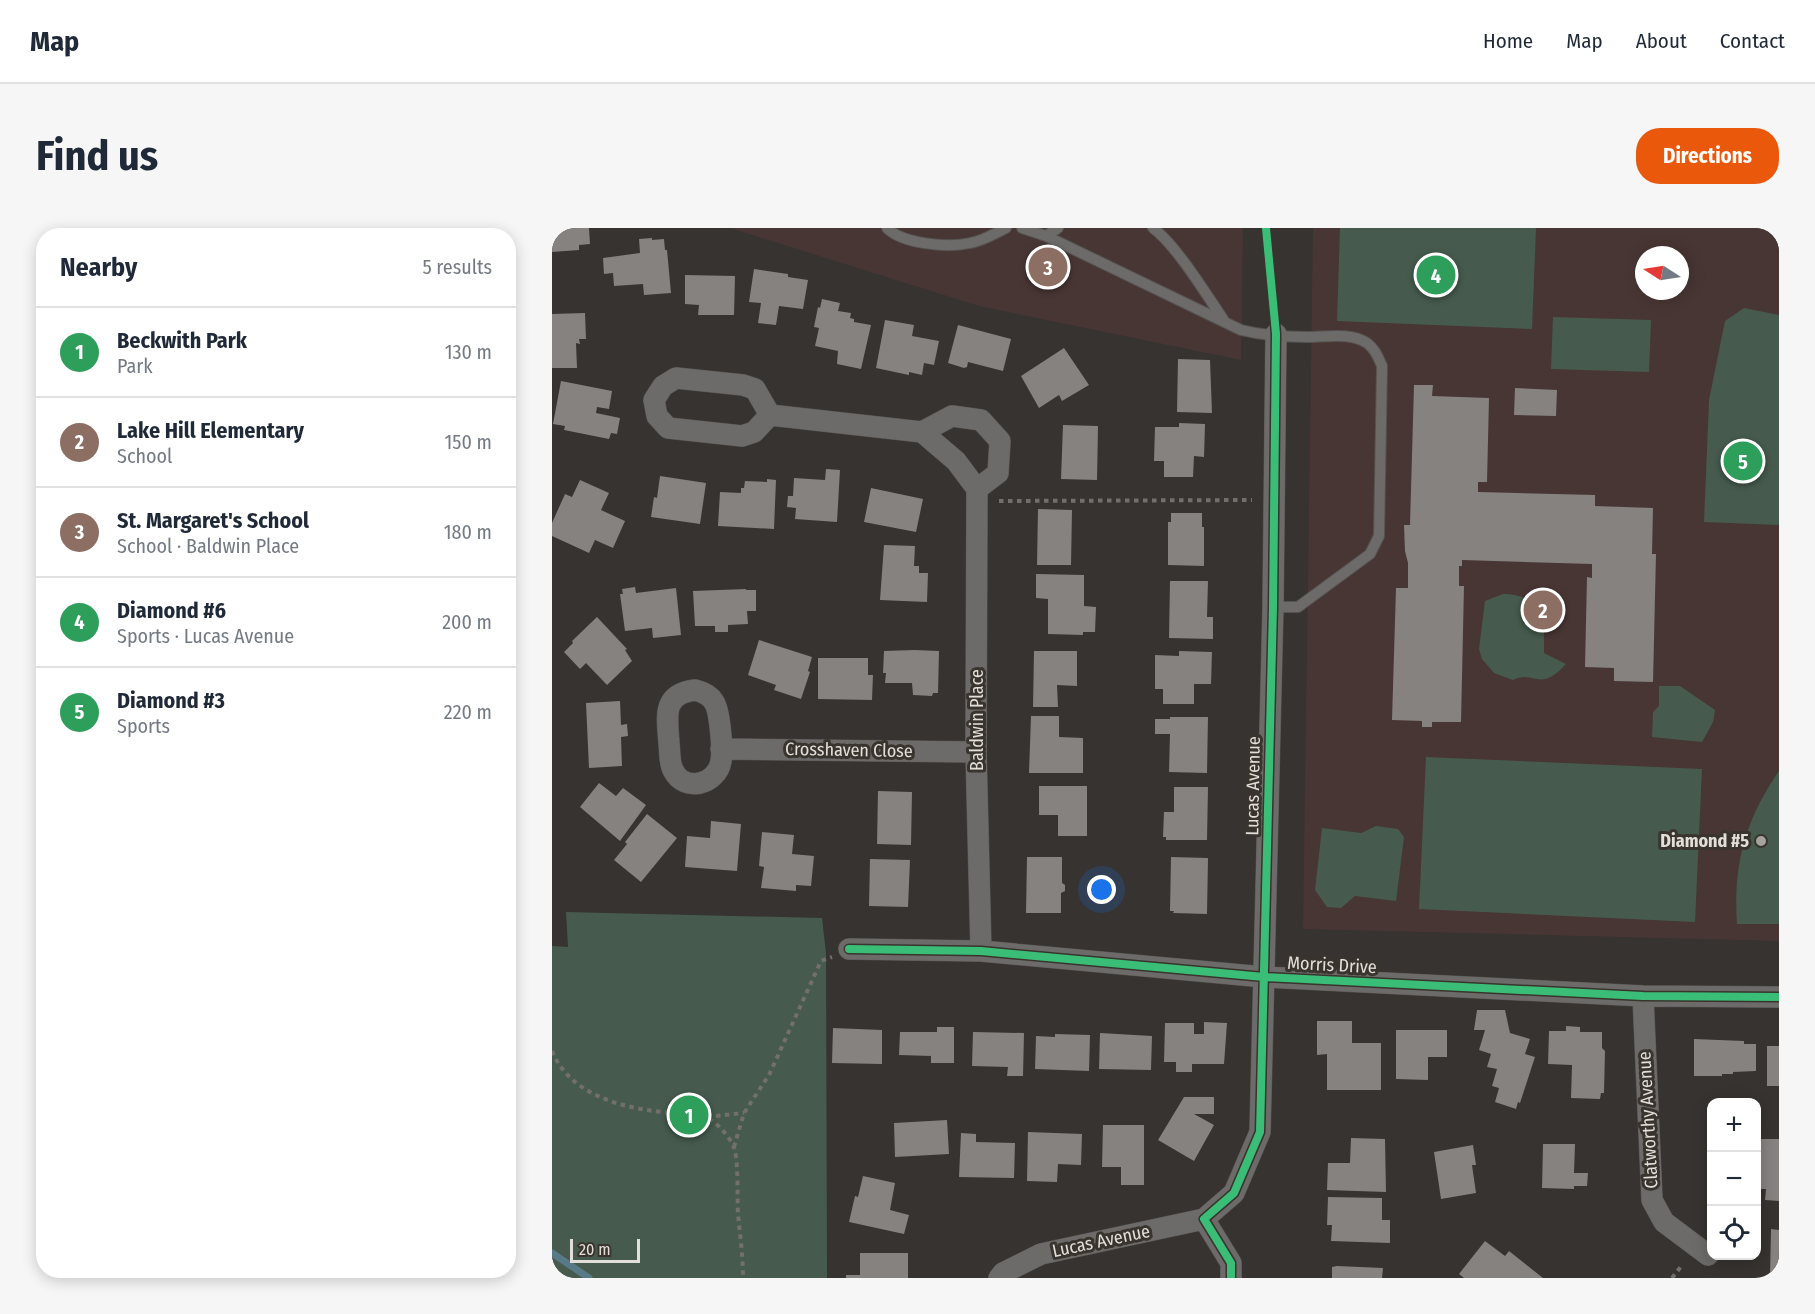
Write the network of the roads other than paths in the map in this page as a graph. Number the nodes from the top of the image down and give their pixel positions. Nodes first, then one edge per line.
1 (887, 228) edge
2 (1006, 228) edge
3 (1022, 228) edge
4 (1058, 228) edge
5 (1153, 228) edge
6 (1046, 236) junction
7 (1223, 320) junction
8 (1276, 334) junction
9 (770, 415) junction
10 (922, 432) junction
11 (977, 495) junction
12 (1273, 607) junction
13 (721, 749) dead end
14 (976, 752) junction
15 (849, 950) road end
16 (981, 951) junction
17 (1264, 976) junction
18 (1643, 996) junction
19 (1779, 997) edge
20 (1203, 1219) junction
21 (1707, 1254) edge
22 (999, 1278) edge
23 (1231, 1278) edge

1 - 2 lane
3 - 6 lane
4 - 6 lane
5 - 7 lane
6 - 7 lane
7 - 8 lane
8 - 12 street, Lucas Avenue
8 - 12 lane
9 - 9 street
9 - 10 street
10 - 11 street
10 - 11 street
11 - 14 street, Baldwin Place
12 - 17 street, Lucas Avenue
13 - 14 street, Crosshaven Close
14 - 16 street, Baldwin Place
15 - 16 street, Morris Drive
16 - 17 street, Morris Drive
17 - 18 street, Morris Drive
17 - 20 street, Lucas Avenue
18 - 19 street, Morris Drive
18 - 21 street, Clatworthy Avenue
20 - 22 street, Lucas Avenue
20 - 23 street

